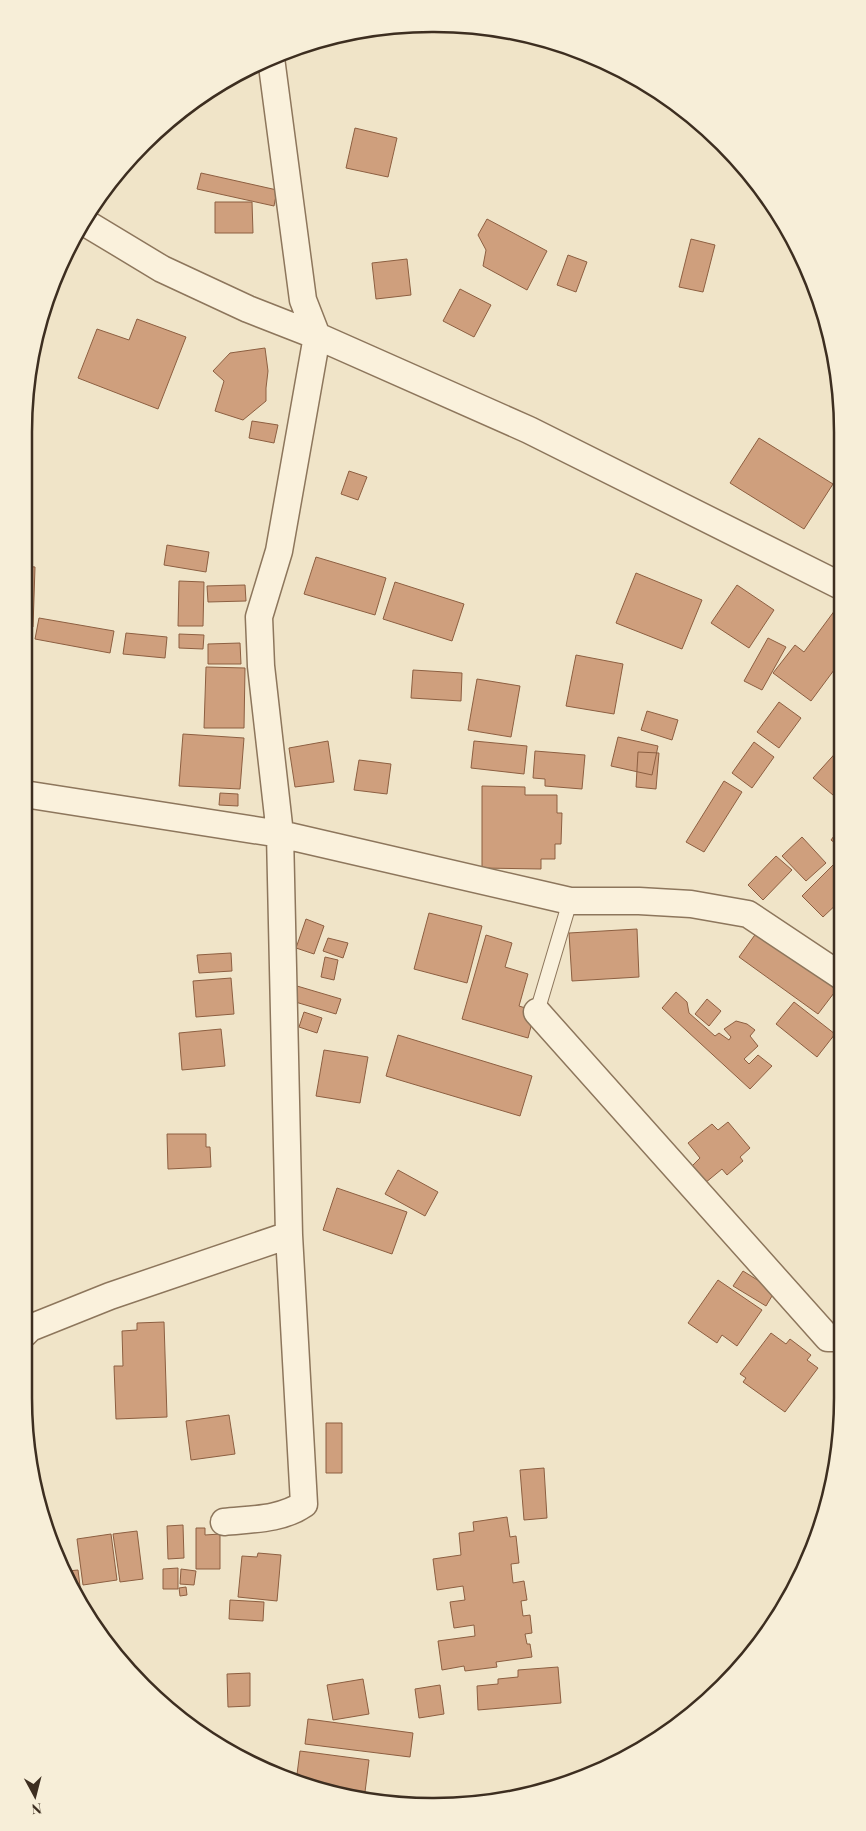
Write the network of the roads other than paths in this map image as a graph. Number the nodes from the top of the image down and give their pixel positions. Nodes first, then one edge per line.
1 (272, 67) edge
2 (90, 226) edge
3 (317, 336) junction
4 (834, 582) edge
5 (32, 795) edge
6 (280, 834) junction
7 (570, 901) junction
8 (834, 971) edge
9 (536, 1012) joint
10 (289, 1235) junction
11 (32, 1327) edge
12 (834, 1338) edge
13 (224, 1522) dead end

1 - 3 street
2 - 3 street
3 - 4 street
3 - 6 street
5 - 6 street
6 - 7 street
6 - 10 street
7 - 8 street
7 - 9 lane
9 - 12 street
10 - 11 street
10 - 13 street

